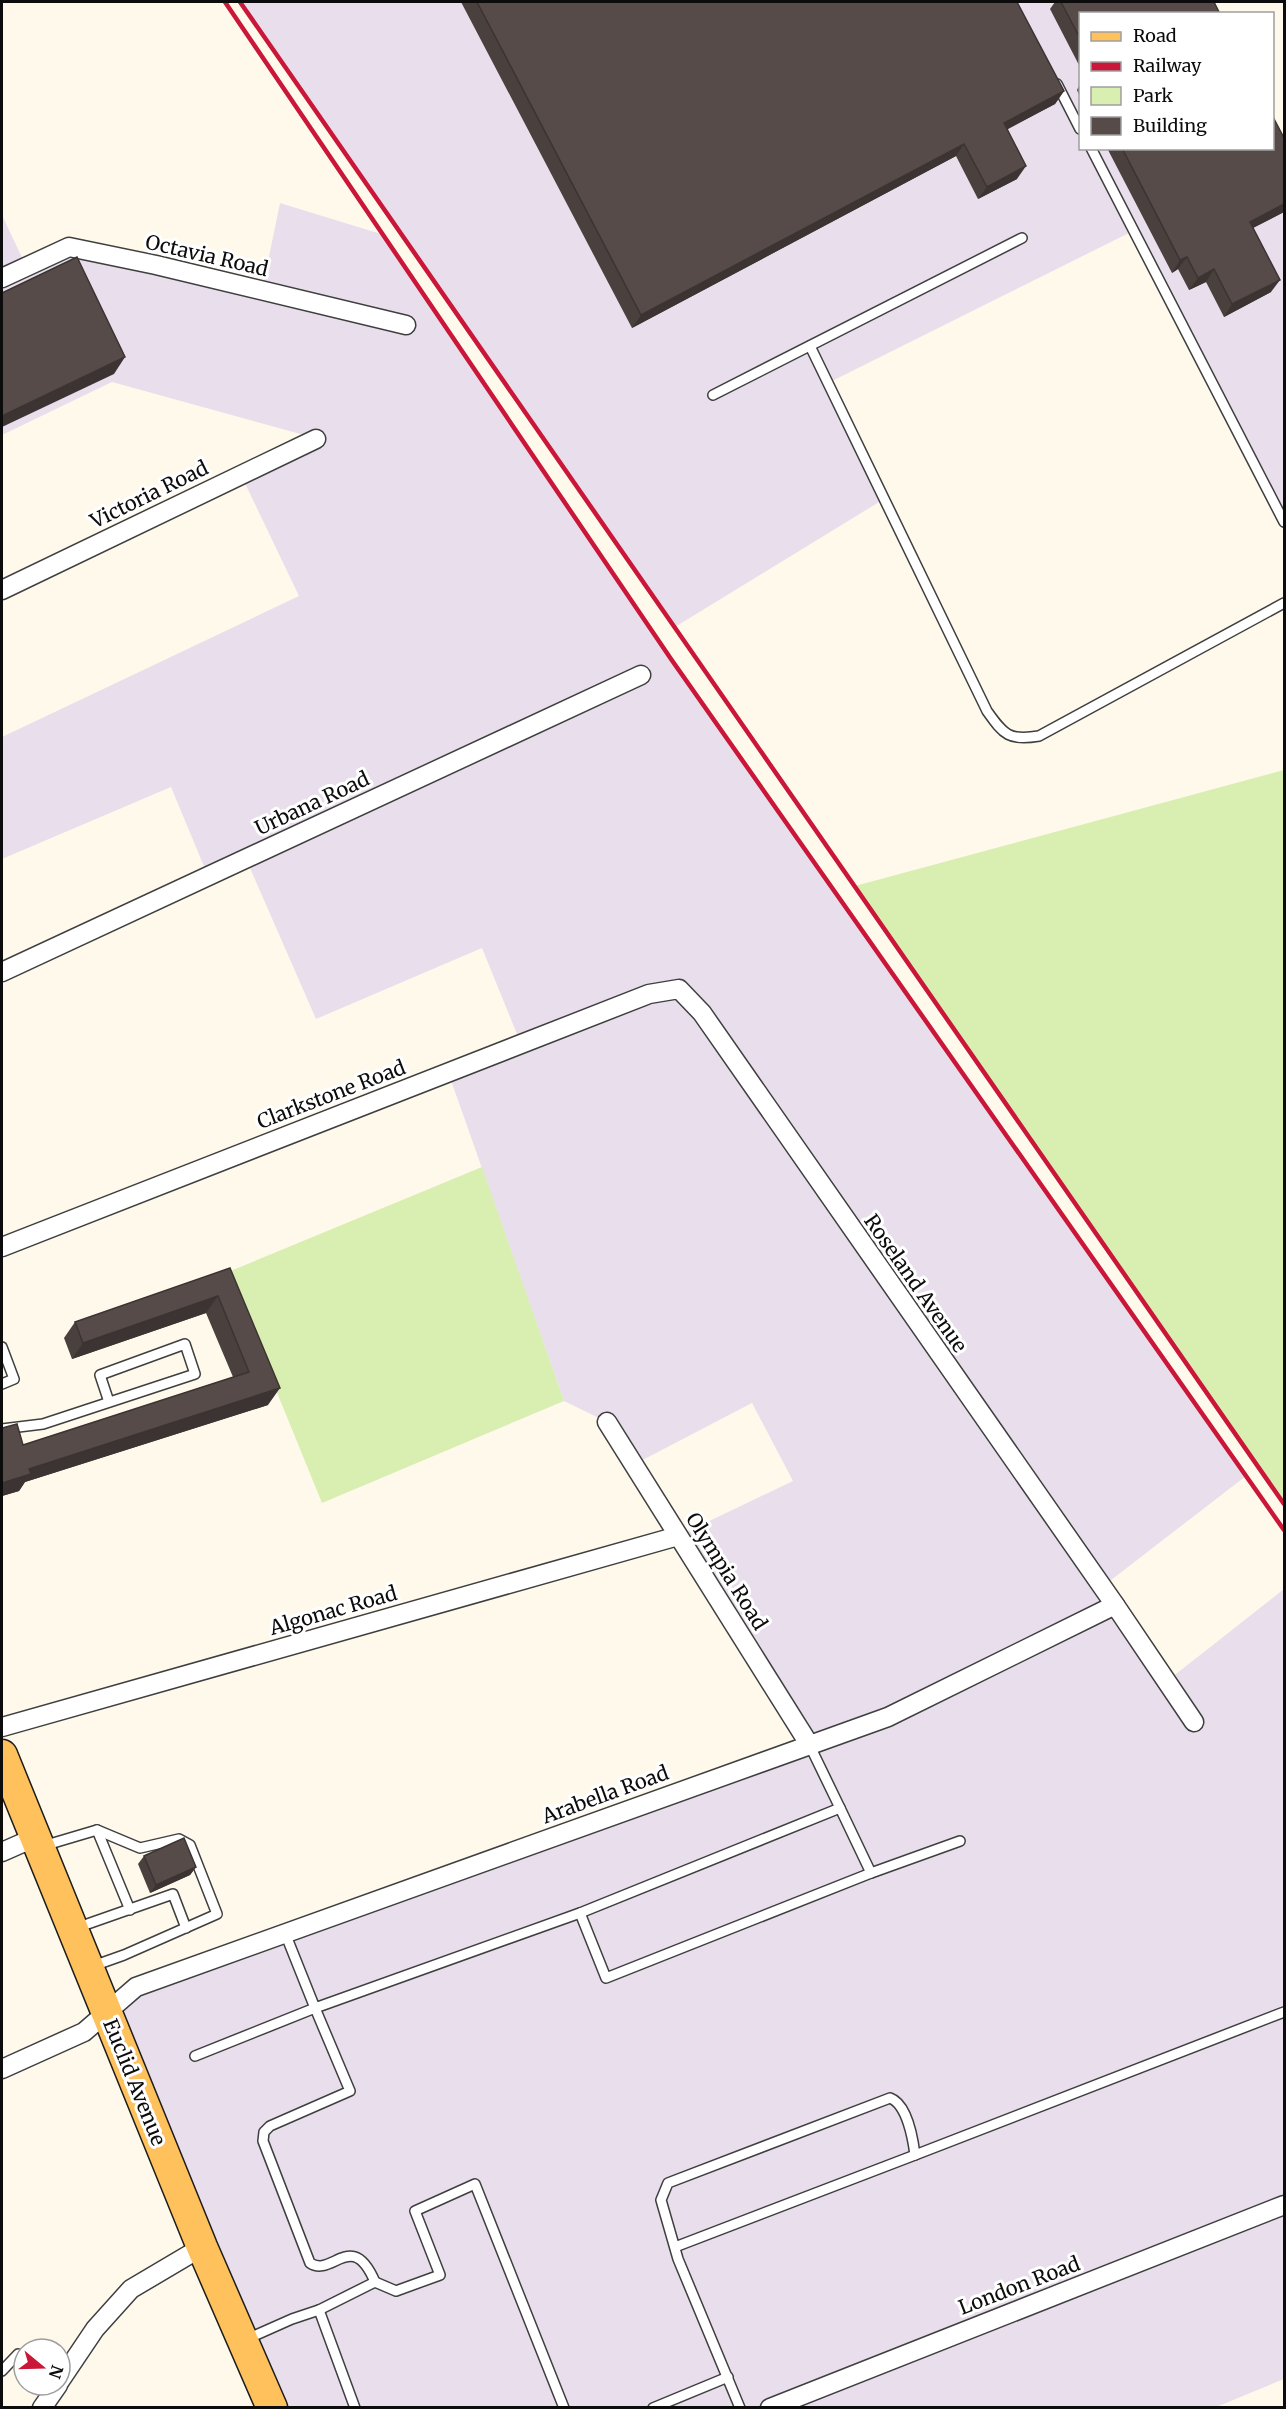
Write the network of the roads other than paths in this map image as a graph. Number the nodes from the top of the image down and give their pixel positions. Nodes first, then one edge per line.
1 (1053, 76) edge
2 (1079, 127) edge
3 (1092, 150) edge
4 (1022, 238) dead end
5 (2, 278) edge
6 (406, 325) dead end
7 (810, 346) junction
8 (713, 395) dead end
9 (316, 439) dead end
10 (1284, 522) edge
11 (2, 590) edge
12 (1284, 603) edge
13 (641, 675) dead end
14 (2, 972) edge
15 (679, 989) joint
16 (2, 1247) edge
17 (2, 1347) edge
18 (2, 1384) edge
19 (109, 1402) junction
20 (607, 1422) dead end
21 (2, 1429) edge
22 (678, 1536) junction
23 (1115, 1605) junction
24 (1194, 1722) dead end
25 (2, 1727) edge
26 (809, 1744) junction
27 (2, 1755) edge
28 (840, 1808) junction
29 (97, 1830) junction
30 (960, 1840) dead end
31 (38, 1842) junction
32 (2, 1852) edge
33 (871, 1873) junction
34 (130, 1910) junction
35 (580, 1913) junction
36 (186, 1928) junction
37 (73, 1929) junction
38 (285, 1933) junction
39 (89, 1967) junction
40 (315, 2008) junction
41 (106, 2012) junction
42 (1284, 2012) edge
43 (195, 2056) dead end
44 (2, 2069) edge
45 (915, 2155) junction
46 (1284, 2205) edge
47 (202, 2247) junction
48 (675, 2247) junction
49 (375, 2282) junction
50 (319, 2310) junction
51 (243, 2341) junction
52 (72, 2363) edge
53 (728, 2377) junction
54 (272, 2408) edge
55 (355, 2408) edge
56 (564, 2408) edge
57 (653, 2408) edge
58 (740, 2408) edge
59 (770, 2408) edge

1 - 2 lane
3 - 10 lane
4 - 7 lane
5 - 6 street, Octavia Road
7 - 8 lane
7 - 12 lane
9 - 11 street, Victoria Road
13 - 14 street, Urbana Road
15 - 16 street, Clarkstone Road
15 - 23 street, Roseland Avenue
17 - 18 lane
19 - 19 lane
19 - 21 lane
20 - 22 street, Olympia Road
22 - 25 street, Algonac Road
22 - 26 street, Olympia Road
23 - 24 street, Roseland Avenue
23 - 26 street, Arabella Road
26 - 28 lane
26 - 38 street, Arabella Road
27 - 31 main road, Euclid Avenue
28 - 33 lane
28 - 35 lane
29 - 31 lane
29 - 34 lane
29 - 36 lane
30 - 33 lane
31 - 32 street
31 - 37 main road, Euclid Avenue
33 - 35 lane
34 - 36 lane
34 - 37 lane
35 - 40 lane
36 - 39 lane
37 - 39 main road, Euclid Avenue
38 - 40 lane
38 - 41 street, Arabella Road
39 - 41 main road, Euclid Avenue
40 - 43 lane
40 - 49 lane
41 - 44 street, Arabella Road
41 - 47 main road, Euclid Avenue
42 - 45 lane
45 - 48 lane
45 - 48 lane
46 - 59 street, London Road
47 - 51 main road, Euclid Avenue
47 - 52 street
48 - 53 lane
49 - 50 lane
49 - 56 lane
50 - 51 lane
50 - 55 lane
51 - 54 main road, Euclid Avenue
53 - 57 lane
53 - 58 lane

